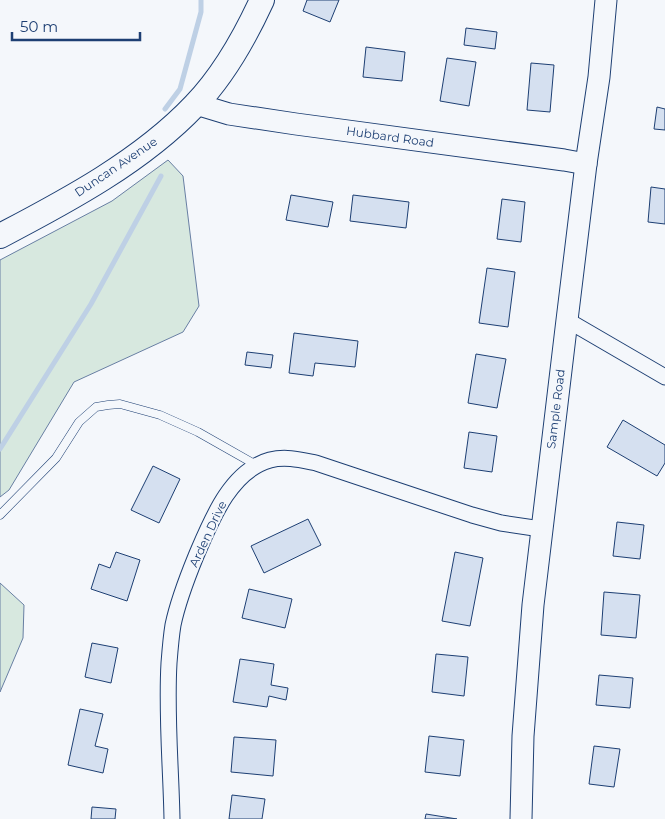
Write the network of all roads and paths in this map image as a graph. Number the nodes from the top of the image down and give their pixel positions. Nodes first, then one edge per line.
1 (262, 0) edge
2 (606, 0) edge
3 (196, 104) junction
4 (586, 164) junction
5 (0, 236) edge
6 (567, 320) junction
7 (665, 377) edge
8 (258, 466) junction
9 (0, 516) edge
10 (541, 529) junction
11 (172, 819) edge
12 (520, 819) edge

1 - 3 main road, Duncan Avenue
2 - 4 street, Sample Road
3 - 4 street, Hubbard Road
3 - 5 main road, Duncan Avenue
4 - 6 street, Sample Road
6 - 7 street
6 - 10 street, Sample Road
8 - 9 lane
8 - 10 street, Arden Drive
8 - 11 street, Arden Drive
10 - 12 street, Sample Road

